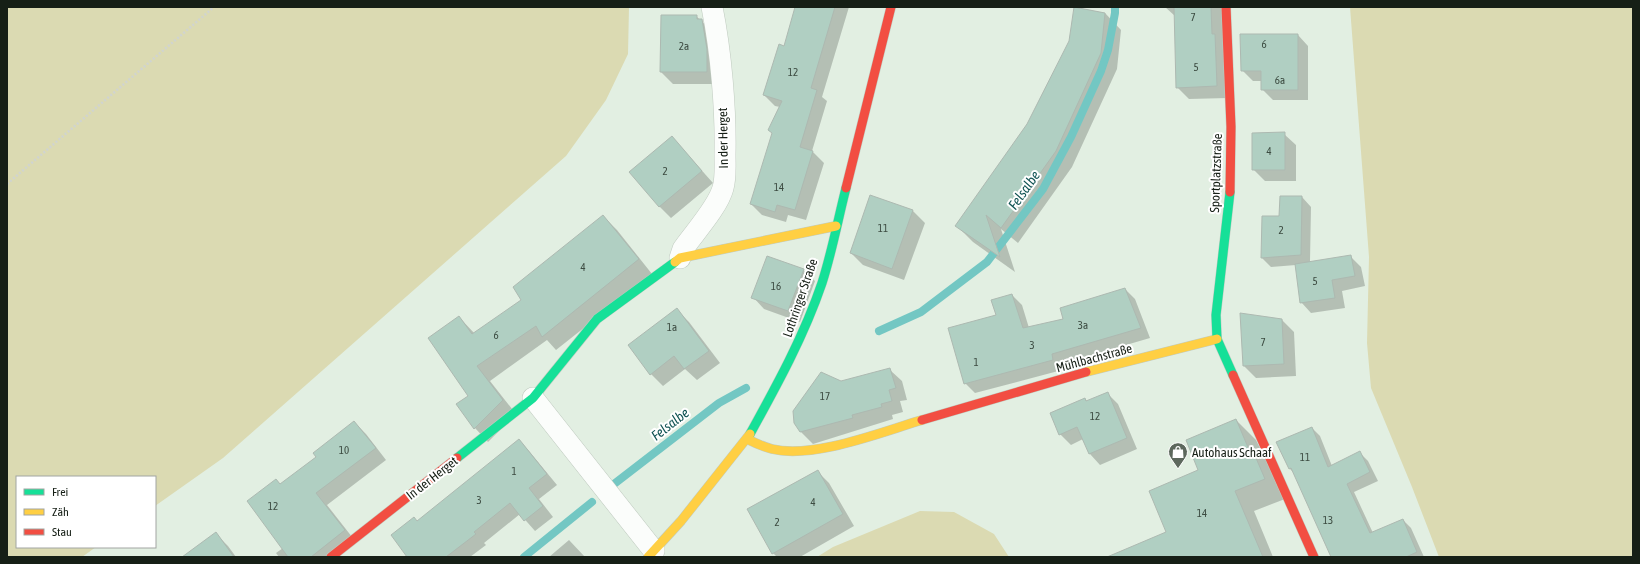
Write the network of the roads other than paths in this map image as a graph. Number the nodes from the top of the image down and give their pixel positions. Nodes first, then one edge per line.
1 (712, 7) edge
2 (891, 7) edge
3 (1226, 7) edge
4 (836, 226) junction
5 (680, 258) junction
6 (1217, 339) junction
7 (532, 398) junction
8 (747, 439) junction
9 (651, 554) edge
10 (331, 557) edge
11 (1314, 557) edge

1 - 5 street, In der Herget
2 - 4 street, Lothringer Straße
3 - 6 street, Sportplatzstraße
4 - 5 street, In der Herget
4 - 8 street, Lothringer Straße
5 - 7 street, In der Herget
6 - 8 street, Mühlbachstraße
6 - 11 street
7 - 9 street
7 - 10 street, In der Herget
8 - 9 street, Lothringer Straße

